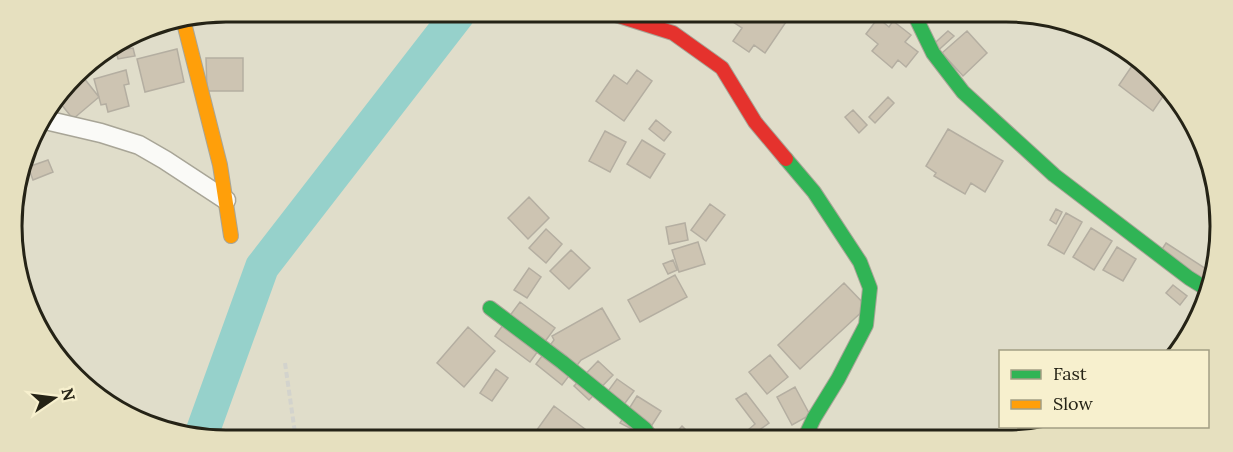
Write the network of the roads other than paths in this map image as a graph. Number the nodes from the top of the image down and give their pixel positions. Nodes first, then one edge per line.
1 (638, 22) edge
2 (918, 22) edge
3 (185, 26) edge
4 (52, 122) edge
5 (226, 200) junction
6 (231, 236) dead end
7 (1202, 286) edge
8 (490, 308) dead end
9 (646, 430) edge
10 (808, 430) edge

1 - 10 street
2 - 7 street
3 - 5 street
4 - 5 street
5 - 6 street
8 - 9 street

